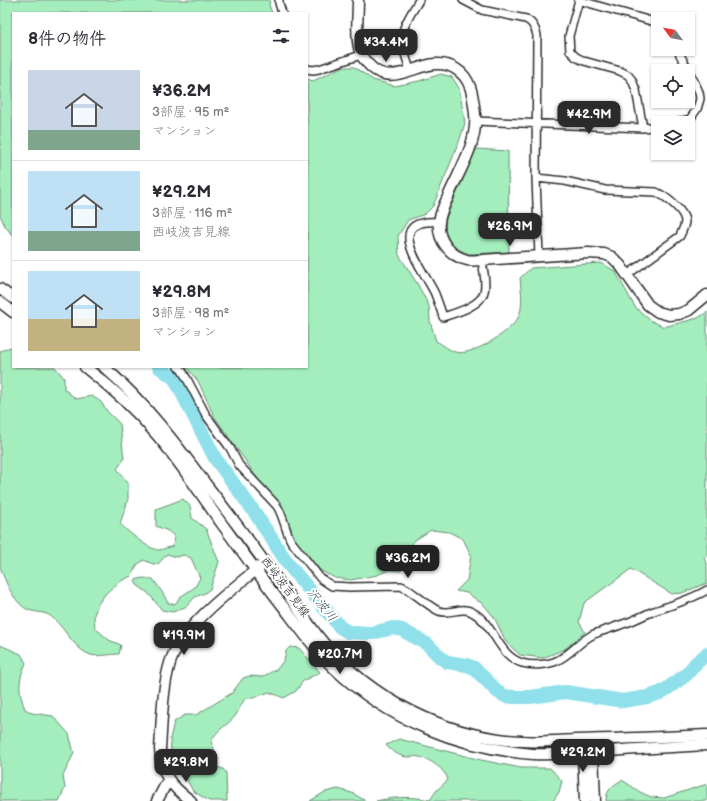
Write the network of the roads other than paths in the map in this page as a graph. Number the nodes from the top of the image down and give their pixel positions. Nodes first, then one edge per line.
1 (280, 0) edge
2 (358, 0) edge
3 (419, 0) edge
4 (463, 0) edge
5 (578, 0) edge
6 (282, 12) edge
7 (651, 21) edge
8 (361, 55) junction
9 (681, 56) edge
10 (308, 69) edge
11 (410, 70) junction
12 (692, 116) edge
13 (476, 121) junction
14 (536, 123) junction
15 (651, 127) edge
16 (643, 128) junction
17 (536, 178) junction
18 (439, 222) junction
19 (539, 256) junction
20 (482, 260) junction
21 (627, 275) junction
22 (0, 289) edge
23 (707, 294) edge
24 (12, 297) edge
25 (0, 302) edge
26 (12, 311) edge
27 (86, 368) edge
28 (105, 368) edge
29 (179, 368) edge
30 (265, 562) junction
31 (255, 570) junction
32 (707, 590) edge
33 (707, 735) edge
34 (586, 740) junction
35 (707, 745) edge
36 (588, 752) junction
37 (168, 780) junction
38 (157, 801) edge
39 (191, 801) edge
40 (585, 801) edge
41 (595, 801) edge

1 - 6 street
2 - 8 main road
3 - 11 street
4 - 14 street
5 - 7 street
5 - 16 street
8 - 10 street
8 - 11 main road
9 - 12 street
11 - 13 main road
13 - 14 street
13 - 18 main road
14 - 16 street
14 - 17 street
15 - 16 street
17 - 19 street
17 - 21 street
18 - 20 main road
18 - 20 street
19 - 20 main road
19 - 21 main road
21 - 23 main road
22 - 24 main road
25 - 26 main road
27 - 31 main road, 西岐波吉見線
28 - 30 main road, 西岐波吉見線
29 - 32 street
30 - 31 main road
30 - 34 main road, 西岐波吉見線
31 - 36 main road, 西岐波吉見線
31 - 37 main road
33 - 34 main road, 西岐波吉見線
34 - 36 main road
35 - 36 main road, 西岐波吉見線
36 - 40 main road
36 - 41 main road
37 - 38 main road
37 - 39 main road

